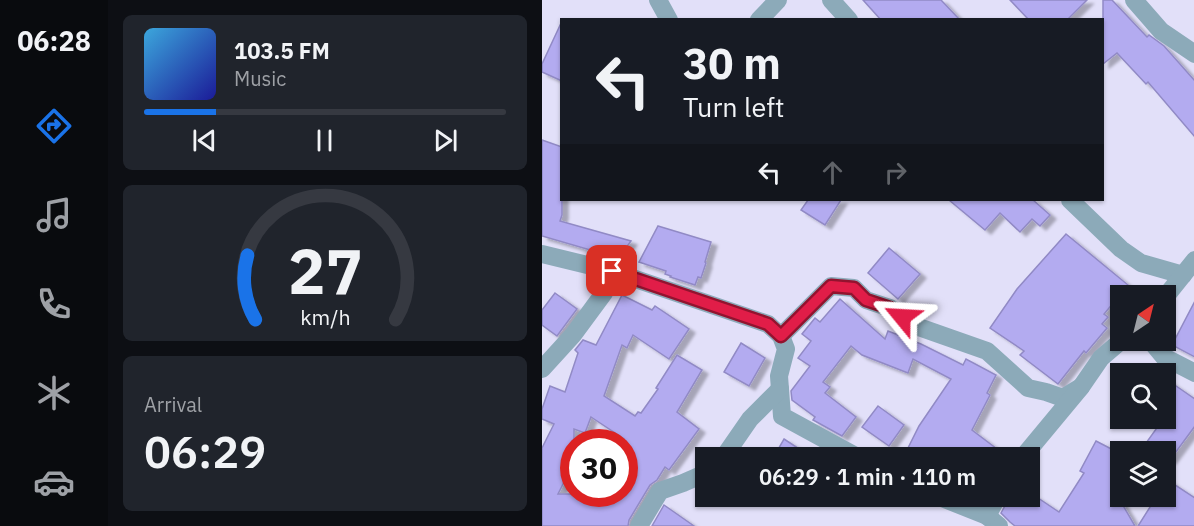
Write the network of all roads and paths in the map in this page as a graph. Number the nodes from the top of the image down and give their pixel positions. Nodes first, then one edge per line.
1 (659, 0) edge
2 (778, 0) edge
3 (831, 0) edge
4 (1134, 0) edge
5 (668, 18) edge
6 (761, 18) edge
7 (847, 18) edge
8 (1194, 54) edge
9 (1071, 201) edge
10 (542, 254) edge
11 (1194, 260) edge
12 (612, 271) junction
13 (1183, 275) junction
14 (1175, 285) edge
15 (781, 336) junction
16 (1110, 350) edge
17 (1159, 351) edge
18 (542, 369) edge
19 (1194, 373) edge
20 (1082, 387) junction
21 (780, 389) junction
22 (731, 447) edge
23 (839, 447) edge
24 (1031, 447) edge
25 (695, 478) edge
26 (962, 507) edge
27 (993, 521) edge
28 (639, 526) edge

1 - 5 street
2 - 6 street
3 - 7 street
4 - 8 street
9 - 13 street
10 - 12 street
11 - 13 street
12 - 15 street
12 - 18 street
13 - 14 street
15 - 20 street
15 - 21 street
16 - 20 street
17 - 19 street
20 - 24 street
21 - 22 street
21 - 23 street
25 - 28 street
26 - 27 street

